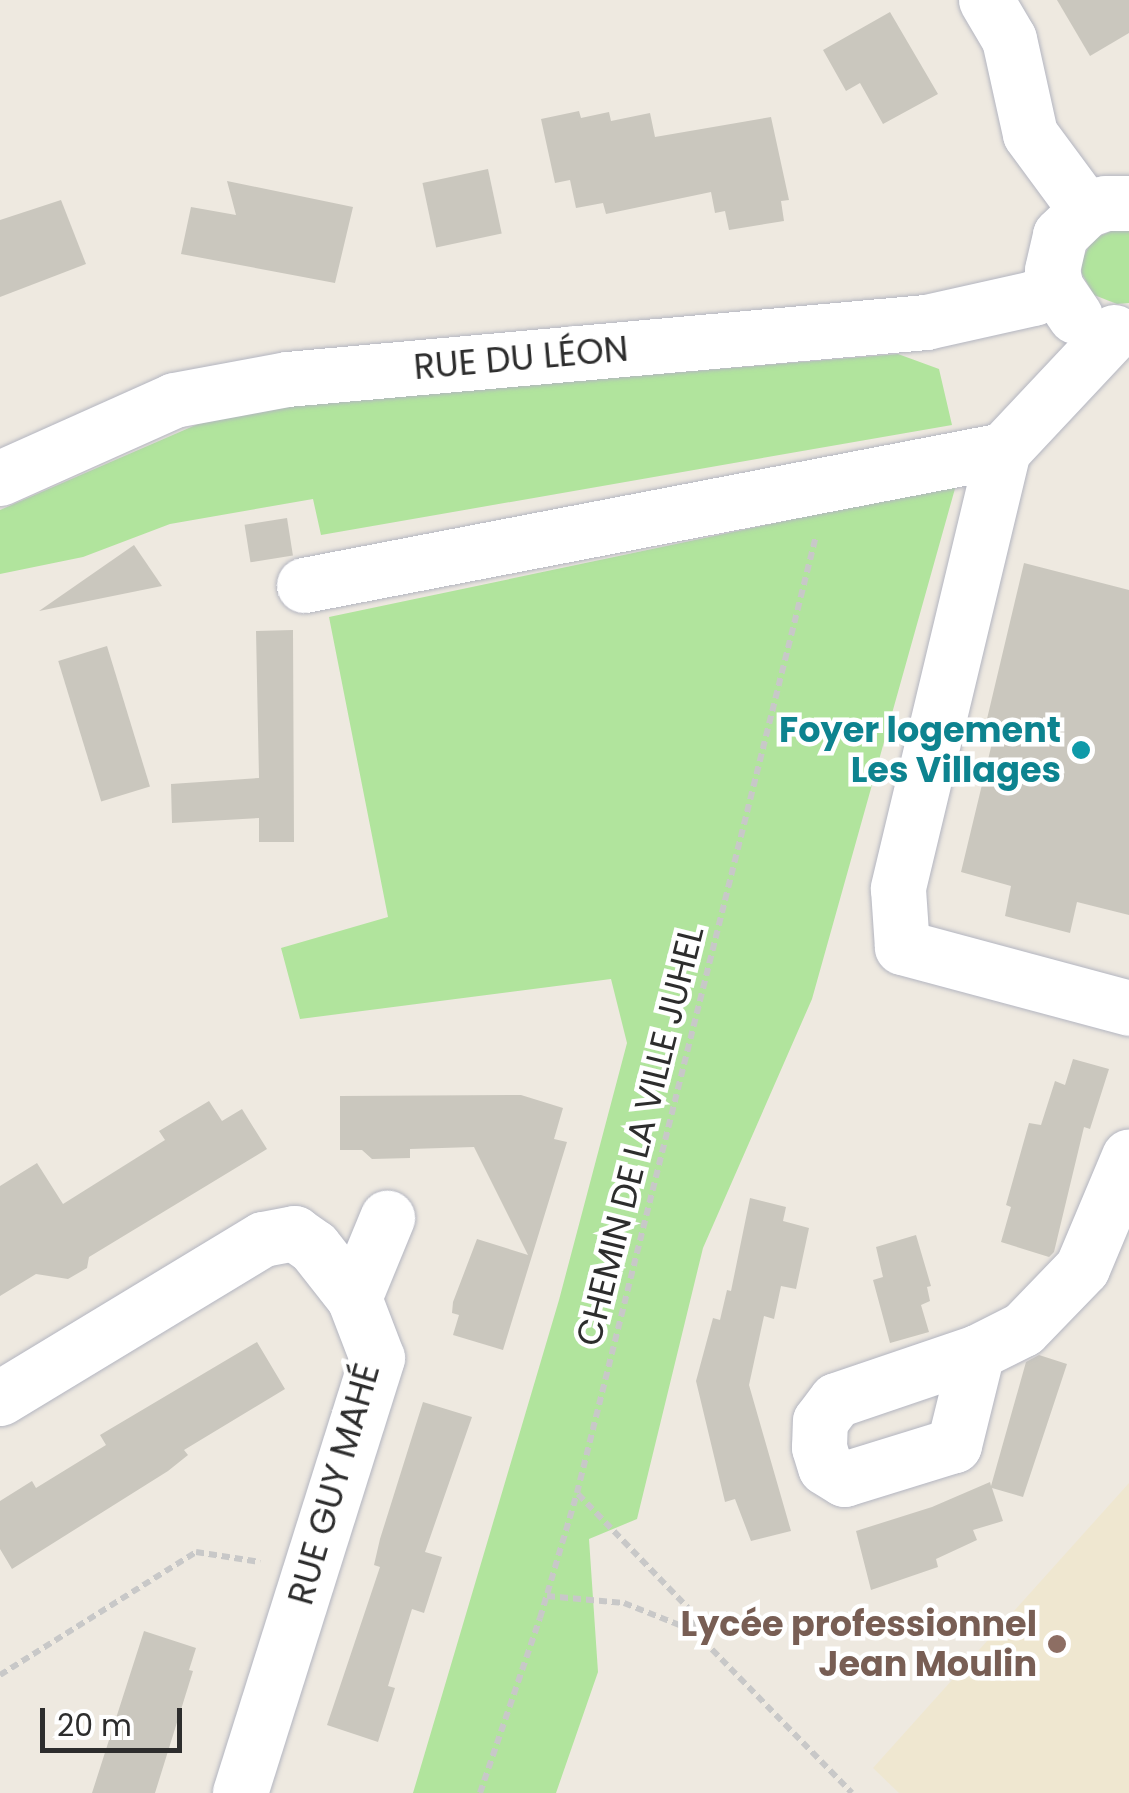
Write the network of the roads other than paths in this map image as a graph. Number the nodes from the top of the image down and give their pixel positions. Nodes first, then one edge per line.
1 (986, 0) edge
2 (1108, 207) edge
3 (1056, 288) junction
4 (1121, 331) edge
5 (1002, 450) junction
6 (0, 478) edge
7 (304, 584) dead end
8 (1129, 1008) edge
9 (1129, 1156) edge
10 (386, 1218) dead end
11 (354, 1298) junction
12 (977, 1352) dead end
13 (0, 1398) edge
14 (240, 1793) edge

1 - 2 street
2 - 3 street
3 - 4 street
3 - 6 street, RUE DU LÉON
4 - 5 street
5 - 7 street
5 - 8 street
9 - 12 street
10 - 11 street
11 - 13 street, RUE GUY MAHÉ
11 - 14 street, RUE GUY MAHÉ

